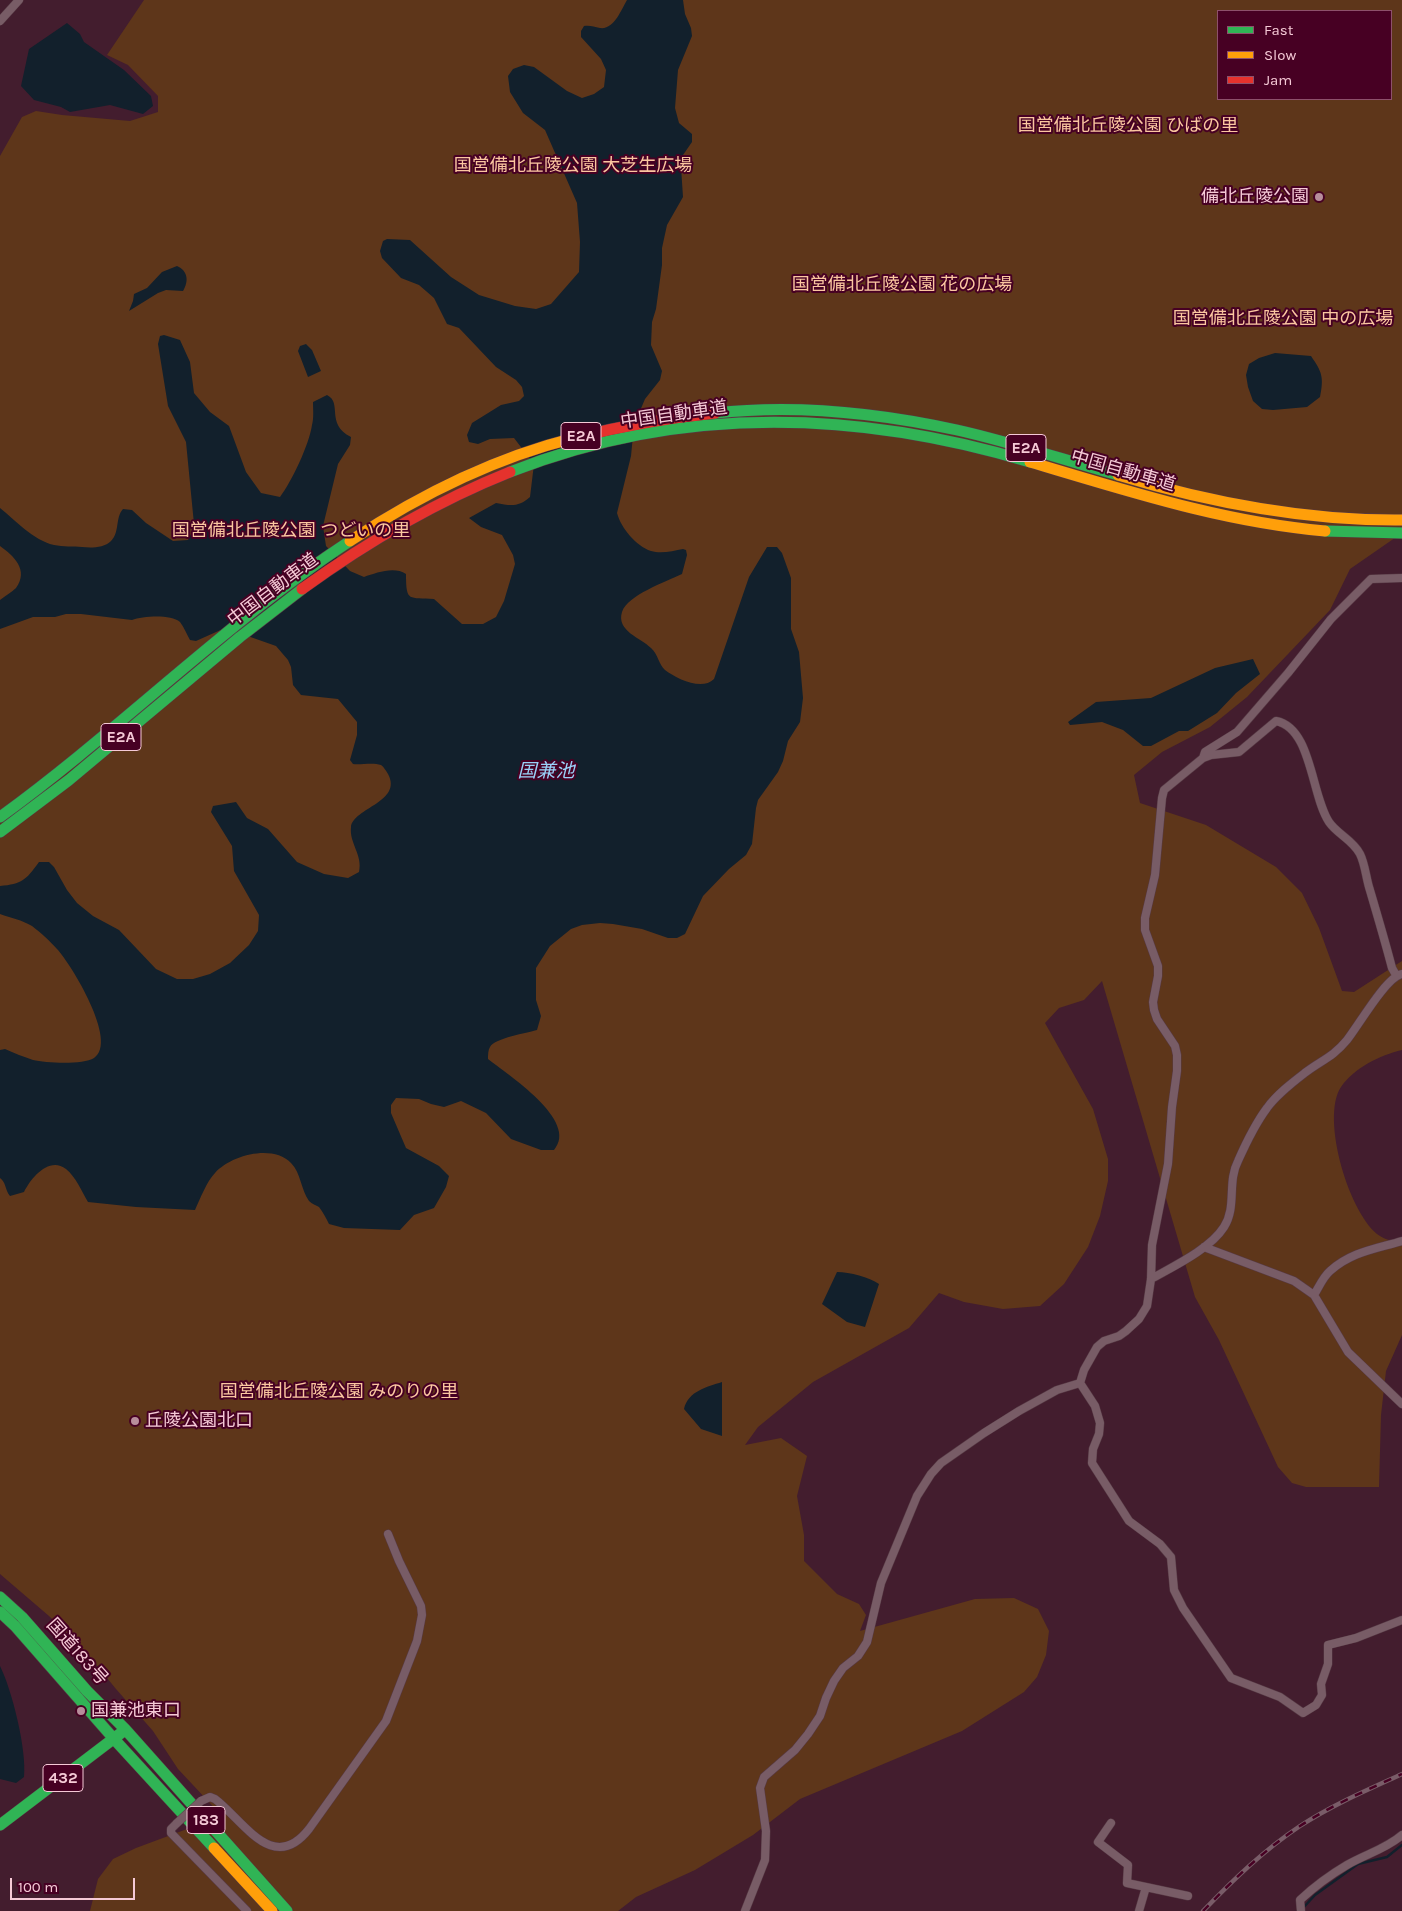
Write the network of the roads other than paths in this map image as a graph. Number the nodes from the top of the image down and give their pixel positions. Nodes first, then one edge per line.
1 (19, 0) edge
2 (0, 21) edge
3 (1402, 520) edge
4 (1402, 533) edge
5 (1402, 578) edge
6 (235, 633) junction
7 (1203, 758) junction
8 (0, 817) edge
9 (0, 832) edge
10 (1399, 974) edge
11 (1402, 1241) edge
12 (1204, 1246) junction
13 (1151, 1279) junction
14 (1314, 1295) junction
15 (1080, 1383) junction
16 (1402, 1404) edge
17 (388, 1534) dead end
18 (0, 1597) edge
19 (0, 1612) edge
20 (1402, 1620) edge
21 (125, 1729) junction
22 (114, 1739) junction
23 (1111, 1823) dead end
24 (0, 1826) edge
25 (1402, 1835) edge
26 (1146, 1887) junction
27 (1188, 1896) dead end
28 (247, 1911) edge
29 (272, 1911) edge
30 (287, 1911) edge
31 (745, 1911) edge
32 (1139, 1911) edge
33 (1301, 1911) edge

1 - 2 street
3 - 6 highway, 中国自動車道 / E2A
4 - 6 highway, 中国自動車道 / E2A
5 - 7 street
6 - 8 highway, 中国自動車道 / E2A
6 - 9 highway, 中国自動車道 / E2A
7 - 10 street
7 - 13 street
10 - 12 street
11 - 14 street
12 - 13 street
12 - 14 street
13 - 15 street
14 - 16 street
15 - 20 street
15 - 31 street
17 - 28 street, bridge
18 - 21 highway, 国道183号 / 183
19 - 22 highway, 国道183号 / 183
21 - 22 highway, 432
21 - 30 highway, 国道183号 / 183
22 - 24 highway, 432
22 - 29 highway, 国道183号 / 183
23 - 26 street
25 - 33 street
26 - 27 street
26 - 32 street

